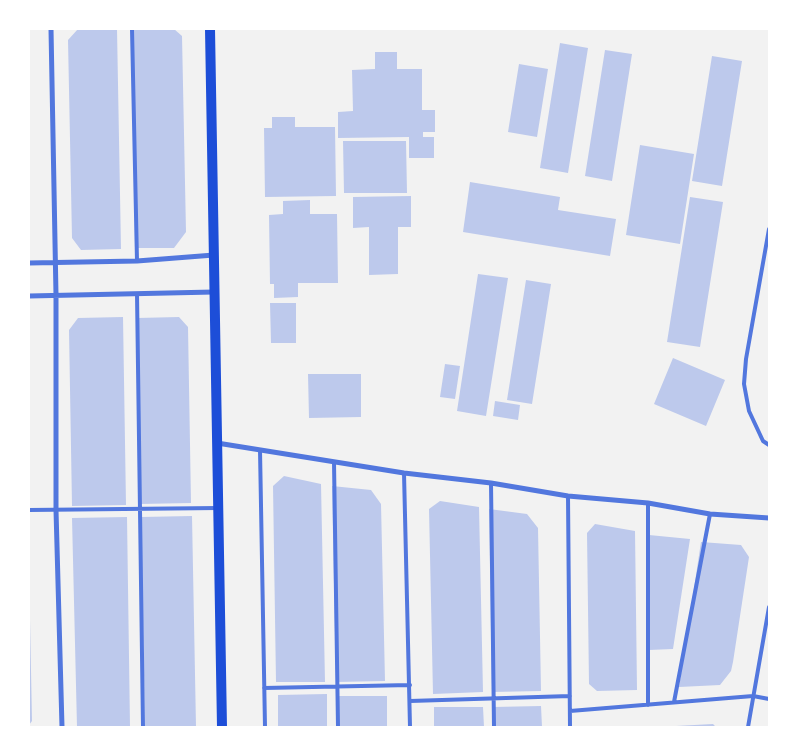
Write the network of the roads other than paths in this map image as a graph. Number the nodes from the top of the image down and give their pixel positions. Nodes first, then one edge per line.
1 (51, 29) edge
2 (132, 29) edge
3 (210, 29) edge
4 (769, 229) edge
5 (214, 255) junction
6 (137, 261) junction
7 (54, 262) junction
8 (29, 263) edge
9 (215, 292) junction
10 (137, 294) junction
11 (56, 295) junction
12 (29, 296) edge
13 (217, 442) junction
14 (769, 445) edge
15 (260, 450) junction
16 (334, 462) junction
17 (404, 473) junction
18 (491, 483) junction
19 (568, 496) junction
20 (648, 503) junction
21 (218, 508) junction
22 (140, 509) junction
23 (29, 510) edge
24 (56, 510) junction
25 (710, 514) junction
26 (769, 518) edge
27 (769, 607) edge
28 (410, 685) junction
29 (337, 686) junction
30 (264, 688) junction
31 (570, 696) junction
32 (753, 696) junction
33 (494, 699) junction
34 (769, 699) edge
35 (410, 701) junction
36 (674, 702) junction
37 (648, 706) junction
38 (570, 711) junction
39 (62, 727) edge
40 (143, 727) edge
41 (222, 727) edge
42 (265, 727) edge
43 (338, 727) edge
44 (410, 727) edge
45 (494, 727) edge
46 (570, 727) edge
47 (748, 727) edge

1 - 7 street
2 - 6 lane
3 - 5 main road
4 - 14 lane
5 - 6 street
5 - 9 main road
6 - 7 street
7 - 8 street
7 - 11 street
9 - 10 street
9 - 13 main road
10 - 11 street
10 - 22 lane
11 - 12 street
11 - 24 street
13 - 15 street
13 - 21 main road
15 - 16 street
15 - 30 lane
16 - 17 street
16 - 29 lane
17 - 18 street
17 - 28 lane
18 - 19 street
18 - 33 lane
19 - 20 street
19 - 31 lane
20 - 25 street
20 - 37 lane
21 - 22 lane
21 - 41 main road
22 - 24 lane
22 - 40 lane
23 - 24 lane
24 - 39 street
25 - 26 street
25 - 36 lane
27 - 32 lane
28 - 29 lane
28 - 35 lane
29 - 30 lane
29 - 43 lane
30 - 42 lane
31 - 33 lane
31 - 38 lane
32 - 34 lane
32 - 36 lane
32 - 47 lane
33 - 35 lane
33 - 45 lane
35 - 44 lane
36 - 37 lane
37 - 38 lane
38 - 46 lane

